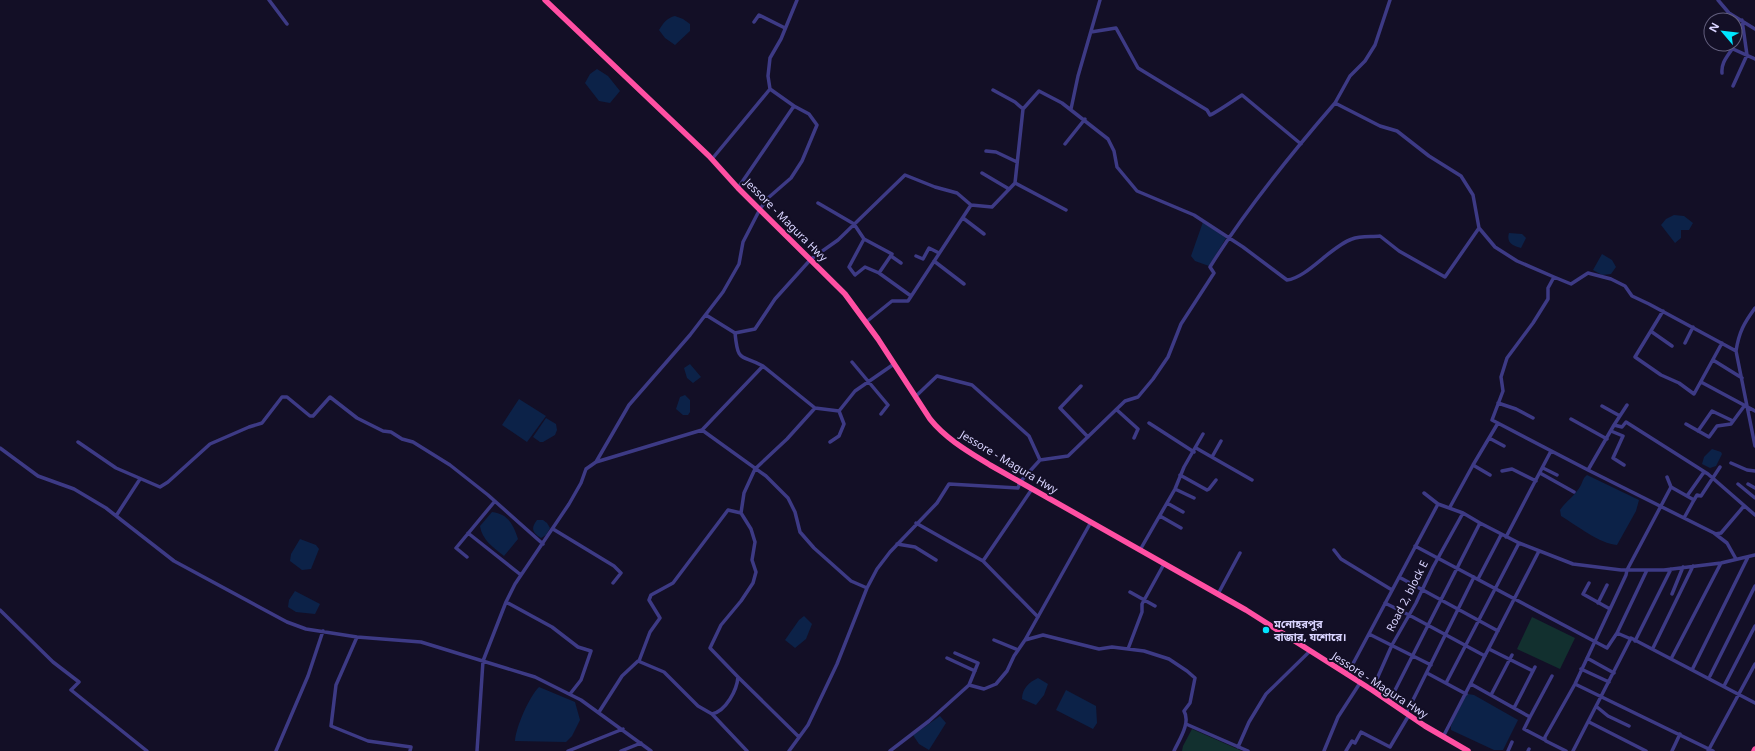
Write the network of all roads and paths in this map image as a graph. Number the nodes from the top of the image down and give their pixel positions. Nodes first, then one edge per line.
1 (269, 0) edge
2 (545, 0) edge
3 (797, 0) edge
4 (1100, 0) edge
5 (1390, 0) edge
6 (1718, 0) edge
7 (1728, 12) edge
8 (1743, 21) edge
9 (754, 22) dead end
10 (287, 24) dead end
11 (1743, 26) edge
12 (785, 28) junction
13 (1755, 29) edge
14 (1091, 32) junction
15 (1730, 52) edge
16 (1740, 52) edge
17 (1748, 55) junction
18 (1755, 59) edge
19 (1722, 73) dead end
20 (1733, 86) dead end
21 (770, 89) junction
22 (993, 90) dead end
23 (1335, 103) junction
24 (794, 106) junction
25 (1023, 109) junction
26 (1071, 109) junction
27 (1085, 119) junction
28 (1065, 144) dead end
29 (1301, 144) junction
30 (986, 151) dead end
31 (712, 160) junction
32 (1017, 162) junction
33 (982, 173) dead end
34 (1015, 183) junction
35 (738, 188) junction
36 (1009, 189) junction
37 (818, 203) dead end
38 (971, 205) junction
39 (760, 209) junction
40 (1066, 210) dead end
41 (963, 218) junction
42 (854, 224) junction
43 (1479, 228) junction
44 (984, 234) dead end
45 (1229, 237) junction
46 (864, 239) junction
47 (939, 253) junction
48 (890, 256) junction
49 (916, 256) dead end
50 (811, 259) junction
51 (934, 261) junction
52 (901, 263) dead end
53 (879, 273) junction
54 (1554, 277) junction
55 (964, 284) dead end
56 (911, 296) junction
57 (1755, 308) edge
58 (1662, 311) junction
59 (706, 315) junction
60 (866, 322) junction
61 (1693, 327) junction
62 (1652, 332) dead end
63 (735, 333) junction
64 (1685, 343) dead end
65 (1722, 343) junction
66 (1672, 346) dead end
67 (1736, 351) junction
68 (1713, 360) junction
69 (852, 362) dead end
70 (894, 364) junction
71 (763, 366) junction
72 (1742, 378) junction
73 (868, 382) junction
74 (1701, 382) junction
75 (1081, 386) dead end
76 (915, 397) junction
77 (1498, 403) junction
78 (1627, 405) dead end
79 (1602, 406) dead end
80 (1746, 406) junction
81 (815, 408) junction
82 (1117, 410) junction
83 (839, 411) junction
84 (1755, 411) edge
85 (881, 414) dead end
86 (1620, 416) junction
87 (1533, 418) dead end
88 (1571, 419) dead end
89 (1733, 421) junction
90 (1498, 423) junction
91 (1150, 424) dead end
92 (1686, 424) dead end
93 (1614, 425) junction
94 (702, 430) junction
95 (1611, 431) junction
96 (1698, 431) junction
97 (1204, 434) dead end
98 (1088, 437) junction
99 (1134, 438) dead end
100 (1489, 438) junction
101 (1607, 439) junction
102 (1221, 441) dead end
103 (78, 442) dead end
104 (830, 442) dead end
105 (1504, 446) dead end
106 (1755, 446) edge
107 (0, 448) edge
108 (1195, 450) junction
109 (1551, 451) junction
110 (1212, 457) junction
111 (1040, 460) junction
112 (596, 462) junction
113 (1730, 463) dead end
114 (1472, 465) junction
115 (1624, 465) dead end
116 (1720, 467) dead end
117 (1542, 468) junction
118 (755, 469) junction
119 (1588, 470) junction
120 (1502, 471) dead end
121 (1755, 471) edge
122 (1704, 472) junction
123 (1540, 473) junction
124 (1180, 475) junction
125 (1490, 475) dead end
126 (1557, 475) dead end
127 (1667, 477) dead end
128 (140, 479) junction
129 (1713, 479) junction
130 (1216, 480) dead end
131 (1252, 480) dead end
132 (1536, 481) junction
133 (1020, 482) junction
134 (1738, 484) dead end
135 (1748, 484) dead end
136 (1671, 487) junction
137 (1175, 488) junction
138 (1755, 488) edge
139 (1032, 489) junction
140 (1574, 492) dead end
141 (1424, 493) dead end
142 (1687, 496) junction
143 (1194, 498) dead end
144 (1755, 498) edge
145 (1694, 500) junction
146 (495, 501) junction
147 (1167, 503) junction
148 (1438, 504) junction
149 (1660, 506) junction
150 (1744, 506) junction
151 (1450, 507) junction
152 (1184, 512) dead end
153 (741, 513) junction
154 (1463, 513) junction
155 (1755, 515) edge
156 (116, 516) junction
157 (1160, 516) junction
158 (1684, 518) junction
159 (1091, 522) junction
160 (916, 523) junction
161 (1480, 524) junction
162 (1180, 528) dead end
163 (553, 529) junction
164 (468, 533) junction
165 (1715, 534) junction
166 (1501, 535) junction
167 (1506, 537) junction
168 (543, 544) junction
169 (897, 544) junction
170 (1519, 544) junction
171 (1415, 546) junction
172 (1140, 550) junction
173 (1334, 550) dead end
174 (1540, 551) junction
175 (1240, 553) dead end
176 (1755, 555) edge
177 (468, 557) dead end
178 (1748, 557) junction
179 (1438, 558) junction
180 (1736, 559) junction
181 (936, 560) dead end
182 (983, 561) junction
183 (1721, 563) junction
184 (1164, 564) junction
185 (1694, 566) junction
186 (1683, 567) junction
187 (1457, 568) junction
188 (1671, 569) junction
189 (1627, 570) junction
190 (1647, 570) junction
191 (521, 575) junction
192 (1399, 577) junction
193 (1476, 578) junction
194 (613, 583) dead end
195 (1589, 583) dead end
196 (1607, 585) dead end
197 (1755, 586) edge
198 (867, 588) junction
199 (1423, 589) junction
200 (1495, 589) junction
201 (1392, 590) junction
202 (1130, 592) dead end
203 (1218, 594) junction
204 (1672, 594) dead end
205 (1514, 599) junction
206 (1144, 600) junction
207 (1440, 600) junction
208 (506, 602) junction
209 (1385, 603) junction
210 (1598, 603) junction
211 (1155, 606) dead end
212 (1610, 609) junction
213 (0, 610) edge
214 (1459, 610) junction
215 (1409, 615) junction
216 (1038, 617) junction
217 (1478, 620) junction
218 (1427, 626) junction
219 (1755, 626) edge
220 (323, 631) junction
221 (1498, 631) junction
222 (1617, 633) junction
223 (1369, 634) junction
224 (1446, 635) junction
225 (357, 637) junction
226 (1631, 639) junction
227 (994, 640) dead end
228 (1025, 640) junction
229 (1635, 641) junction
230 (1594, 642) junction
231 (1392, 645) junction
232 (1465, 646) junction
233 (1653, 648) dead end
234 (1128, 649) junction
235 (1489, 649) junction
236 (1018, 650) junction
237 (1310, 651) junction
238 (955, 653) dead end
239 (1512, 654) dead end
240 (1413, 656) junction
241 (1485, 656) junction
242 (947, 658) dead end
243 (1587, 658) junction
244 (1672, 658) dead end
245 (1510, 660) junction
246 (483, 661) junction
247 (639, 661) junction
248 (1755, 664) edge
249 (1431, 665) junction
250 (1611, 666) dead end
251 (1616, 668) junction
252 (1581, 669) junction
253 (1692, 670) junction
254 (975, 671) junction
255 (1427, 673) junction
256 (1614, 673) junction
257 (1347, 675) junction
258 (1552, 676) dead end
259 (1710, 676) dead end
260 (738, 678) junction
261 (1609, 682) junction
262 (1360, 683) junction
263 (1446, 683) junction
264 (1470, 684) junction
265 (1575, 684) junction
266 (969, 685) junction
267 (1724, 686) junction
268 (1372, 690) junction
269 (570, 694) junction
270 (1466, 694) junction
271 (1739, 694) junction
272 (1491, 695) junction
273 (1602, 696) junction
274 (1389, 702) junction
275 (1755, 703) edge
276 (1597, 707) junction
277 (1514, 708) junction
278 (598, 712) junction
279 (712, 714) junction
280 (1407, 714) junction
281 (1530, 717) junction
282 (1589, 722) junction
283 (1186, 724) junction
284 (1629, 726) dead end
285 (623, 729) junction
286 (1680, 734) junction
287 (800, 737) junction
288 (1443, 737) junction
289 (1546, 741) junction
290 (1512, 742) dead end
291 (641, 743) junction
292 (1238, 747) junction
293 (1708, 750) edge
294 (147, 751) edge
295 (276, 751) edge
296 (410, 751) edge
297 (477, 751) edge
298 (568, 751) edge
299 (621, 751) edge
300 (651, 751) edge
301 (747, 751) edge
302 (789, 751) edge
303 (890, 751) edge
304 (1174, 751) edge
305 (1248, 751) edge
306 (1324, 751) edge
307 (1346, 751) edge
308 (1468, 751) edge
309 (1508, 751) edge
310 (1566, 751) edge
311 (1573, 751) edge
312 (1646, 751) edge
313 (1672, 751) edge
314 (1713, 751) edge

1 - 10 street
2 - 31 highway, Jessore - Magura Hwy
3 - 12 street
4 - 14 street
5 - 23 street
6 - 7 street
8 - 13 street
9 - 12 street
11 - 17 street
12 - 21 street
14 - 26 street
14 - 29 street
15 - 19 street
16 - 17 street
17 - 18 street
17 - 20 street
21 - 24 street
21 - 31 street
22 - 25 street
23 - 29 street
23 - 43 street
24 - 35 street
24 - 39 street
25 - 26 street
25 - 32 street
26 - 27 street
27 - 28 street
27 - 45 street
29 - 45 street
30 - 32 street
31 - 35 highway, Jessore - Magura Hwy
32 - 34 street
33 - 36 street
34 - 36 street
34 - 40 street
35 - 39 highway, Jessore - Magura Hwy
36 - 38 street
37 - 42 street
38 - 41 street
38 - 42 street
39 - 50 highway, Jessore - Magura Hwy
39 - 59 street
41 - 44 street
41 - 47 street
42 - 46 street
42 - 50 street
43 - 45 street
43 - 54 street
45 - 82 street
46 - 48 street
46 - 53 street
47 - 49 street
47 - 51 street
48 - 52 street
48 - 53 street
50 - 60 highway, Jessore - Magura Hwy
50 - 63 street
51 - 55 street
51 - 56 street
53 - 56 street
54 - 58 street
54 - 77 street
56 - 60 street
57 - 67 street
58 - 61 street
58 - 74 street
59 - 63 street
59 - 112 street
60 - 70 highway, Jessore - Magura Hwy
61 - 64 street
61 - 65 street
62 - 66 street
63 - 71 street
65 - 67 street
65 - 68 street
67 - 72 street
68 - 72 street
68 - 74 street
69 - 73 street
70 - 73 street
70 - 76 highway, Jessore - Magura Hwy
71 - 81 street
71 - 94 street
72 - 80 street
73 - 83 street
73 - 85 street
74 - 80 street
75 - 98 street
76 - 111 street
76 - 133 highway, Jessore - Magura Hwy
77 - 87 street
77 - 90 street
78 - 86 street
79 - 86 street
80 - 84 street
80 - 89 street
80 - 106 street
81 - 83 street
81 - 118 street
82 - 98 street
82 - 99 street
83 - 104 street
86 - 93 street
88 - 101 street
89 - 96 street
89 - 96 street
90 - 100 street
90 - 109 street
91 - 108 street
92 - 96 street
93 - 95 street
93 - 122 street
94 - 112 street
94 - 118 street
95 - 101 street
95 - 115 street
97 - 108 street
98 - 111 street
100 - 105 street
100 - 114 street
101 - 119 street
102 - 110 street
103 - 128 street
107 - 156 street
108 - 110 street
108 - 124 street
109 - 117 street
109 - 119 street
110 - 131 street
111 - 133 street
112 - 163 street
113 - 121 street
114 - 125 street
114 - 151 street
116 - 129 street
117 - 123 street
117 - 126 street
118 - 153 street
118 - 198 street
119 - 149 street
120 - 132 street
122 - 129 street
122 - 142 street
123 - 132 street
123 - 140 street
124 - 130 street
124 - 137 street
127 - 136 street
128 - 146 street
128 - 156 street
129 - 145 street
129 - 150 street
132 - 167 street
133 - 139 highway, Jessore - Magura Hwy
133 - 160 street
134 - 144 street
135 - 138 street
136 - 142 street
136 - 149 street
137 - 143 street
137 - 147 street
139 - 159 highway, Jessore - Magura Hwy
139 - 182 street
141 - 148 street
142 - 145 street
145 - 158 street
146 - 164 street
146 - 168 street
147 - 152 street
147 - 157 street
148 - 151 street
148 - 171 street
149 - 158 street
149 - 189 street
150 - 155 street
150 - 165 street
151 - 154 street
153 - 247 street
153 - 260 street
154 - 161 street
154 - 179 street, Road 2, block E
156 - 220 street
157 - 162 street
157 - 172 street
158 - 165 street
159 - 172 highway, Jessore - Magura Hwy
159 - 216 street
160 - 169 street
160 - 182 street
161 - 166 street
161 - 187 street
163 - 168 street
163 - 194 street
164 - 177 street
164 - 191 street
165 - 180 street
166 - 167 street
166 - 193 street
167 - 170 street
168 - 191 street
169 - 181 street
169 - 198 street
170 - 174 street
170 - 200 street
171 - 179 street
171 - 192 street
172 - 184 highway, Jessore - Magura Hwy
173 - 201 street
174 - 189 street
174 - 205 street
175 - 203 street
176 - 178 street
178 - 180 street
178 - 253 street
179 - 187 street
179 - 199 street, Road 2, block E
180 - 183 street
182 - 216 street
183 - 185 street
183 - 244 street
184 - 203 highway, Jessore - Magura Hwy
184 - 206 street
185 - 186 street
185 - 233 street
186 - 188 street
186 - 204 street
187 - 193 street
187 - 207 street
188 - 190 street
188 - 229 street
189 - 190 street
189 - 212 street
190 - 222 street
191 - 208 street
192 - 199 street
192 - 201 street
193 - 200 street
193 - 214 street
195 - 210 street
196 - 210 street
197 - 259 street
198 - 287 street
199 - 207 street
199 - 215 street, Road 2, block E
200 - 205 street
200 - 217 street
201 - 209 street
202 - 206 street
203 - 237 highway, Jessore - Magura Hwy
205 - 221 street
205 - 230 street
206 - 211 street
206 - 234 street
207 - 214 street
207 - 218 street
208 - 246 street
208 - 269 street
209 - 215 street
209 - 223 street
210 - 212 street
212 - 230 street
213 - 294 street
214 - 217 street
214 - 224 street
215 - 218 street
215 - 231 street, Road 2, block E
216 - 228 street
217 - 221 street
217 - 232 street
218 - 224 street
218 - 240 street
219 - 267 street
220 - 225 street
220 - 295 street
221 - 235 street
222 - 226 street
222 - 230 street
223 - 231 street
223 - 257 street
224 - 232 street
224 - 249 street
225 - 246 street
225 - 296 street
226 - 229 street
226 - 251 street
227 - 236 street
228 - 234 street
228 - 236 street
229 - 253 street
230 - 243 street
231 - 240 street
231 - 268 street, Road 2, block E
232 - 241 street
232 - 263 street
234 - 283 street
235 - 241 street
235 - 245 street
236 - 266 street
237 - 257 highway, Jessore - Magura Hwy
237 - 292 street
238 - 254 street
239 - 245 street
240 - 249 street
240 - 274 street
241 - 264 street
242 - 254 street
243 - 252 street
243 - 256 street
245 - 272 street
245 - 277 street
246 - 269 street
246 - 297 street
247 - 278 street
247 - 279 street
248 - 271 street
249 - 255 street
250 - 251 street
251 - 256 street
252 - 261 street
252 - 265 street
253 - 267 street
254 - 266 street
255 - 263 street
255 - 280 street
256 - 261 street
257 - 262 highway, Jessore - Magura Hwy
258 - 281 street
260 - 279 street
260 - 287 street
261 - 273 street
262 - 268 highway, Jessore - Magura Hwy
262 - 306 street
263 - 270 street
264 - 270 street
264 - 272 street
265 - 273 street
265 - 289 street
266 - 303 street
267 - 271 street
268 - 274 highway, Jessore - Magura Hwy
269 - 278 street
270 - 288 street
271 - 275 street
271 - 293 street
272 - 277 street
273 - 276 street
273 - 286 street
274 - 280 highway, Jessore - Magura Hwy
276 - 282 street
276 - 284 street
277 - 281 street
278 - 285 street
279 - 301 street
280 - 288 highway, Jessore - Magura Hwy
280 - 307 street
281 - 289 street
282 - 311 street
282 - 312 street
283 - 292 street
283 - 304 street
285 - 291 street
285 - 298 street
286 - 293 street
286 - 313 street
287 - 302 street
288 - 308 highway, Jessore - Magura Hwy
289 - 310 street
290 - 309 street
291 - 299 street
291 - 300 street
292 - 305 street
293 - 314 street

